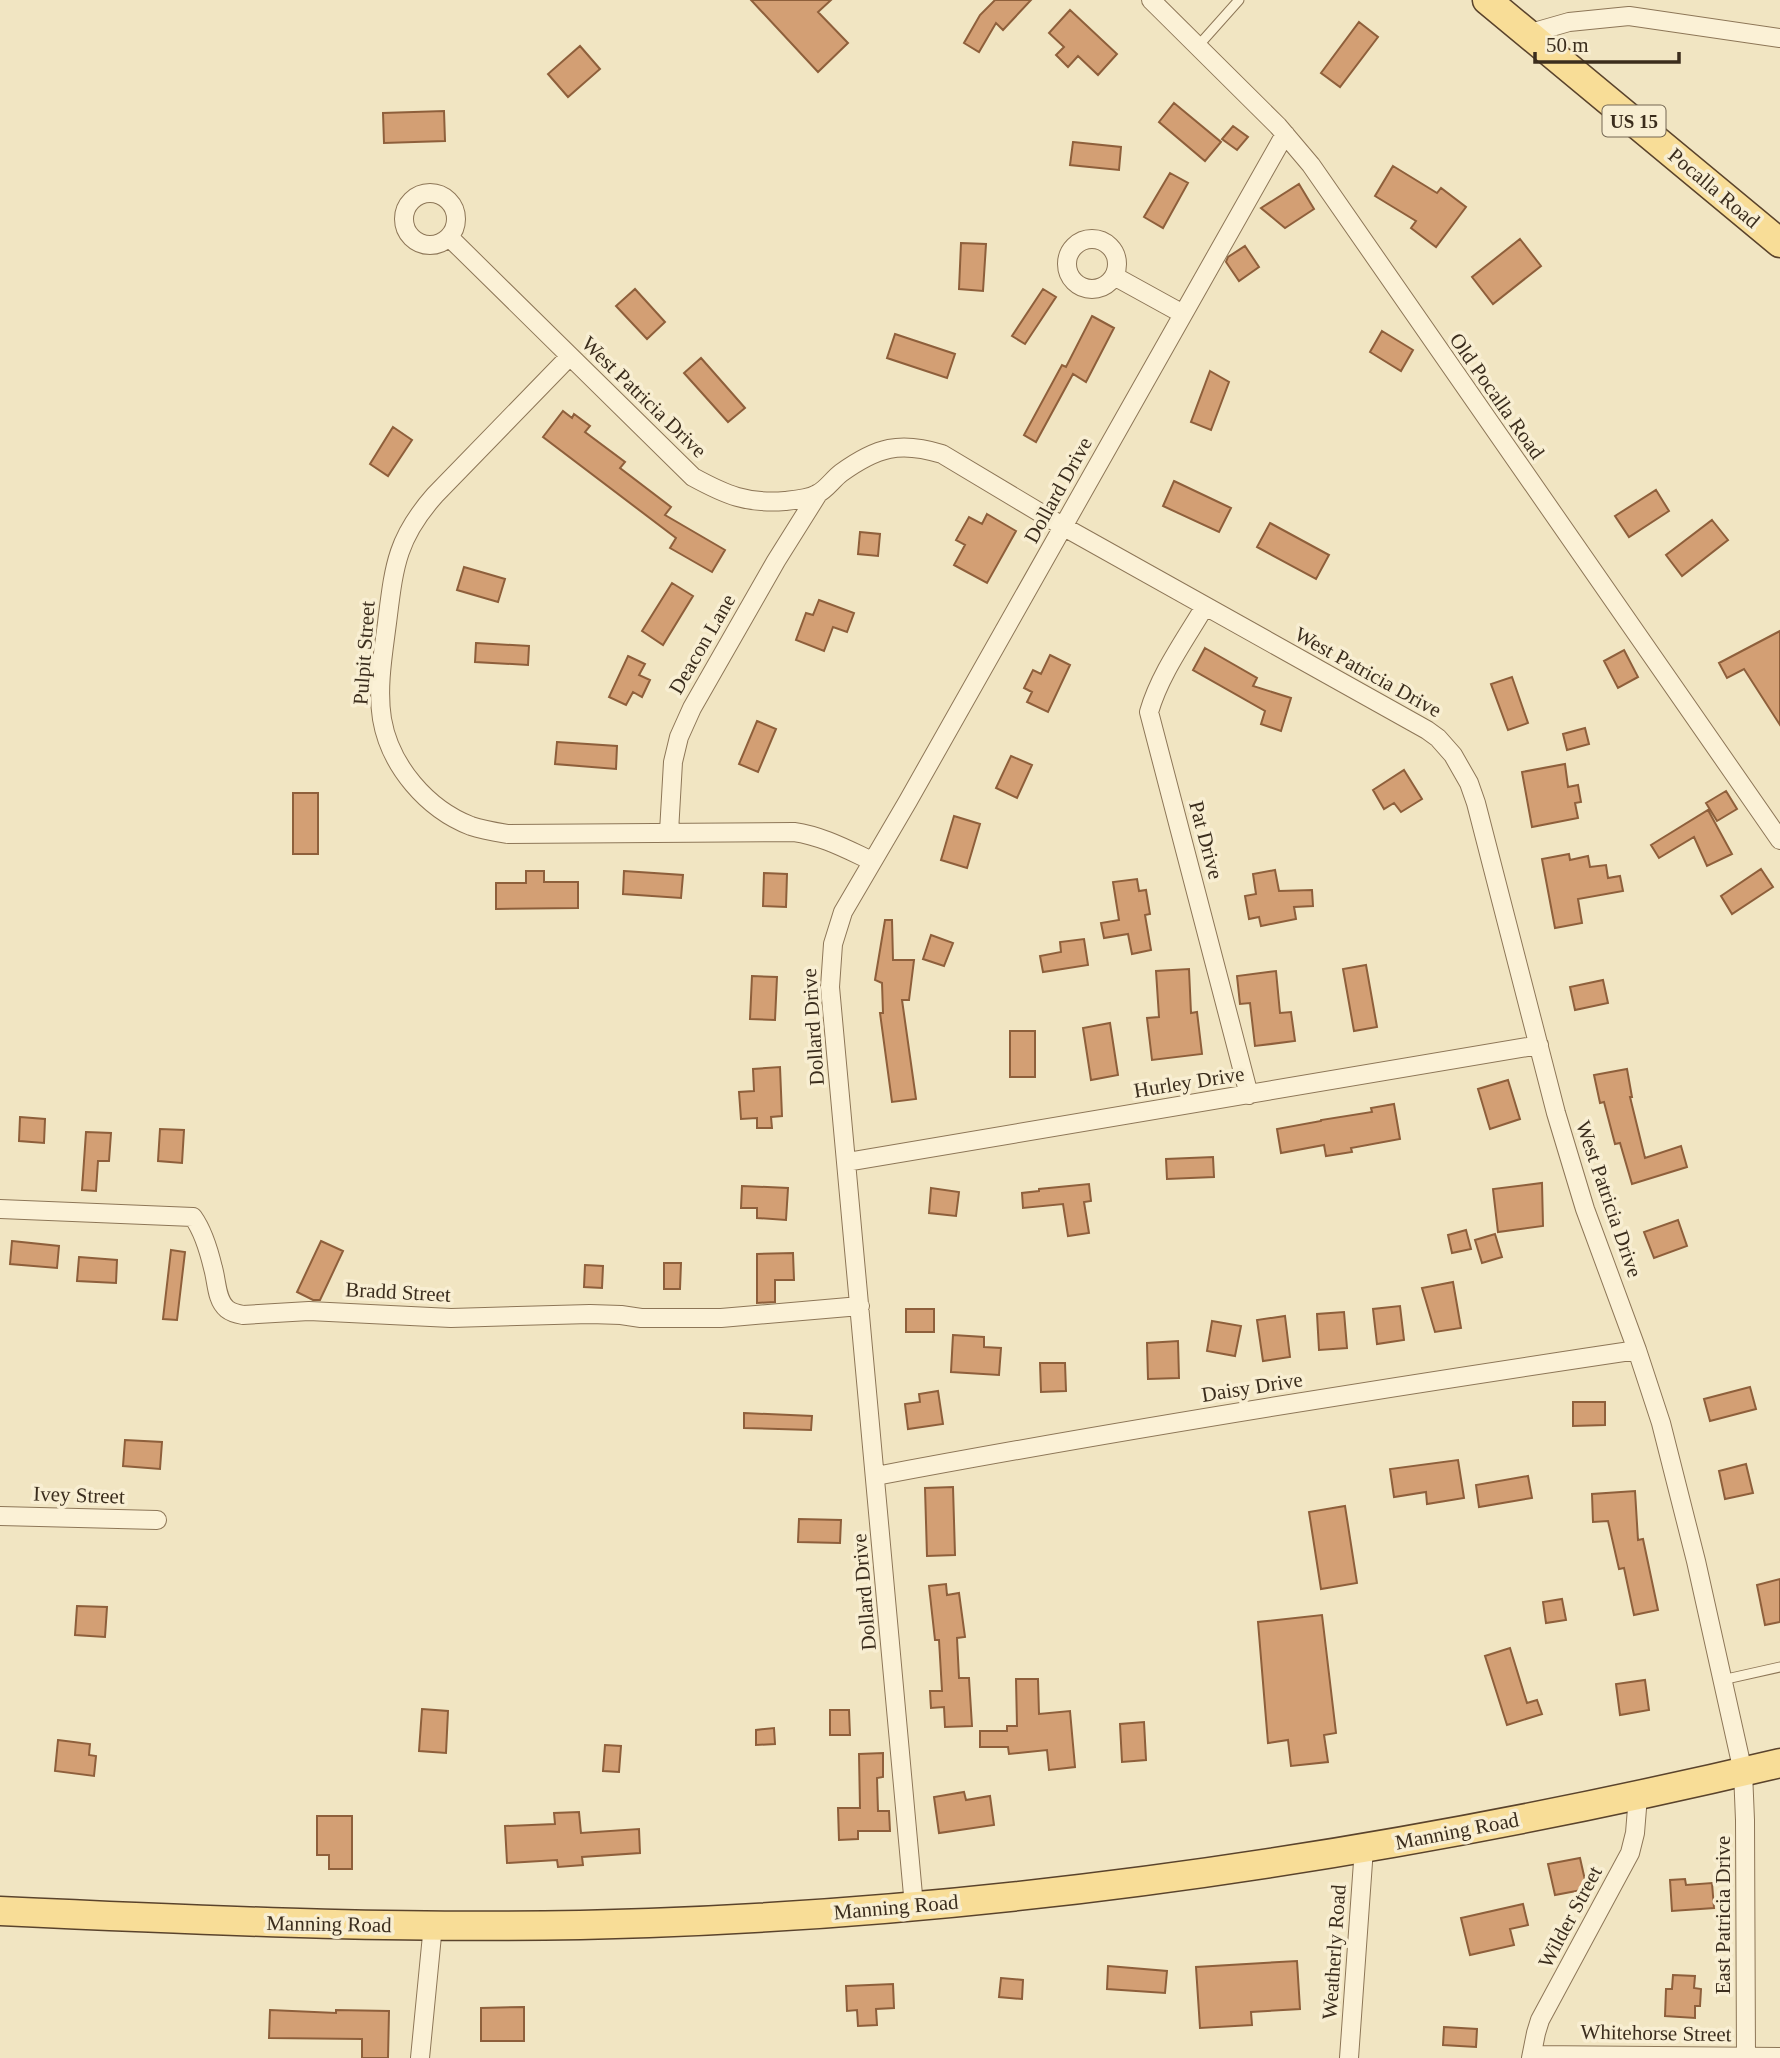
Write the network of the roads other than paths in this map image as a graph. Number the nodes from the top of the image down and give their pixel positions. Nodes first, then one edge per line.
1 (1151, 0) edge
2 (1239, 0) edge
3 (1487, 0) edge
4 (1527, 34) junction
5 (1780, 38) edge
6 (1198, 46) junction
7 (1285, 134) junction
8 (449, 237) dead end
9 (1780, 243) edge
10 (1114, 276) dead end
11 (1183, 314) junction
12 (570, 356) junction
13 (818, 494) junction
14 (1064, 527) junction
15 (1205, 606) junction
16 (669, 832) junction
17 (1780, 839) edge
18 (872, 861) junction
19 (1539, 1045) junction
20 (1249, 1095) junction
21 (847, 1162) junction
22 (0, 1209) edge
23 (860, 1306) junction
24 (1637, 1350) junction
25 (876, 1476) junction
26 (0, 1516) edge
27 (157, 1520) dead end
28 (1780, 1667) edge
29 (1723, 1679) junction
30 (1780, 1763) edge
31 (1743, 1772) junction
32 (1638, 1796) junction
33 (1364, 1848) junction
34 (915, 1906) junction
35 (0, 1911) edge
36 (433, 1925) junction
37 (1532, 2056) edge
38 (1746, 2057) edge
39 (1780, 2057) edge
40 (421, 2058) edge
41 (1349, 2058) edge

1 - 6 street, Old Pocalla Road
2 - 6 lane
3 - 4 main road, Pocalla Road / US 15
4 - 5 street
4 - 9 main road, Pocalla Road / US 15
6 - 7 street, Old Pocalla Road
7 - 11 street, Dollard Drive
7 - 17 street, Old Pocalla Road
8 - 12 street, West Patricia Drive
10 - 11 street
11 - 14 street, Dollard Drive
12 - 13 street, West Patricia Drive
12 - 16 street, Pulpit Street
13 - 14 street, West Patricia Drive
13 - 16 street, Deacon Lane
14 - 15 street, West Patricia Drive
14 - 18 street, Dollard Drive
15 - 19 street, West Patricia Drive
15 - 20 street, Pat Drive
16 - 18 street, Pulpit Street
18 - 21 street, Dollard Drive
19 - 20 street, Hurley Drive
19 - 24 street, West Patricia Drive
20 - 21 street, Hurley Drive
21 - 23 street, Dollard Drive
22 - 23 street, Bradd Street
23 - 25 street, Dollard Drive
24 - 25 street, Daisy Drive
24 - 29 street, West Patricia Drive
25 - 34 street, Dollard Drive
26 - 27 street, Ivey Street
28 - 29 lane
29 - 31 street, West Patricia Drive
30 - 31 main road, Manning Road
31 - 32 main road, Manning Road
31 - 38 street, East Patricia Drive
32 - 33 main road, Manning Road
32 - 37 street, Wilder Street
33 - 34 main road, Manning Road
33 - 41 street, Weatherly Road
34 - 36 main road, Manning Road
35 - 36 main road, Manning Road
36 - 40 street
37 - 38 street, Whitehorse Street
38 - 39 street, Whitehorse Street

